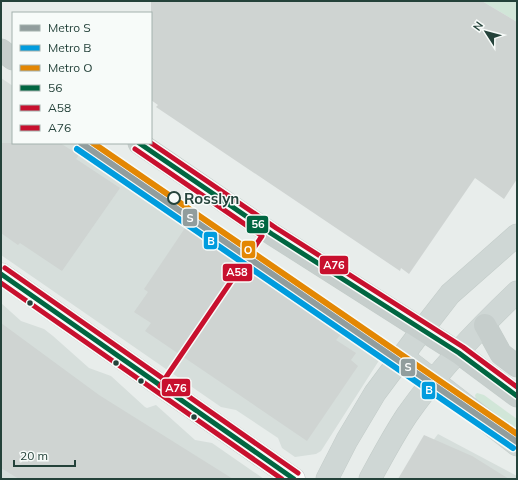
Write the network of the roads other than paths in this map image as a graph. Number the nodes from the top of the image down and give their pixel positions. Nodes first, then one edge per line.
1 (1, 50) edge
2 (12, 57) edge
3 (140, 144) edge
4 (517, 235) edge
5 (1, 274) edge
6 (517, 292) edge
7 (485, 325) junction
8 (422, 330) junction
9 (459, 353) junction
10 (402, 356) junction
11 (517, 366) edge
12 (434, 381) junction
13 (517, 396) edge
14 (517, 445) edge
15 (294, 479) edge
16 (327, 479) edge
17 (370, 479) edge

1 - 2 highway
3 - 8 highway
4 - 8 main road
5 - 15 street
6 - 7 main road
7 - 9 main road
7 - 11 highway
8 - 9 highway
8 - 10 main road
9 - 12 main road
9 - 13 highway
10 - 12 main road
10 - 16 main road
12 - 14 main road
12 - 17 main road

